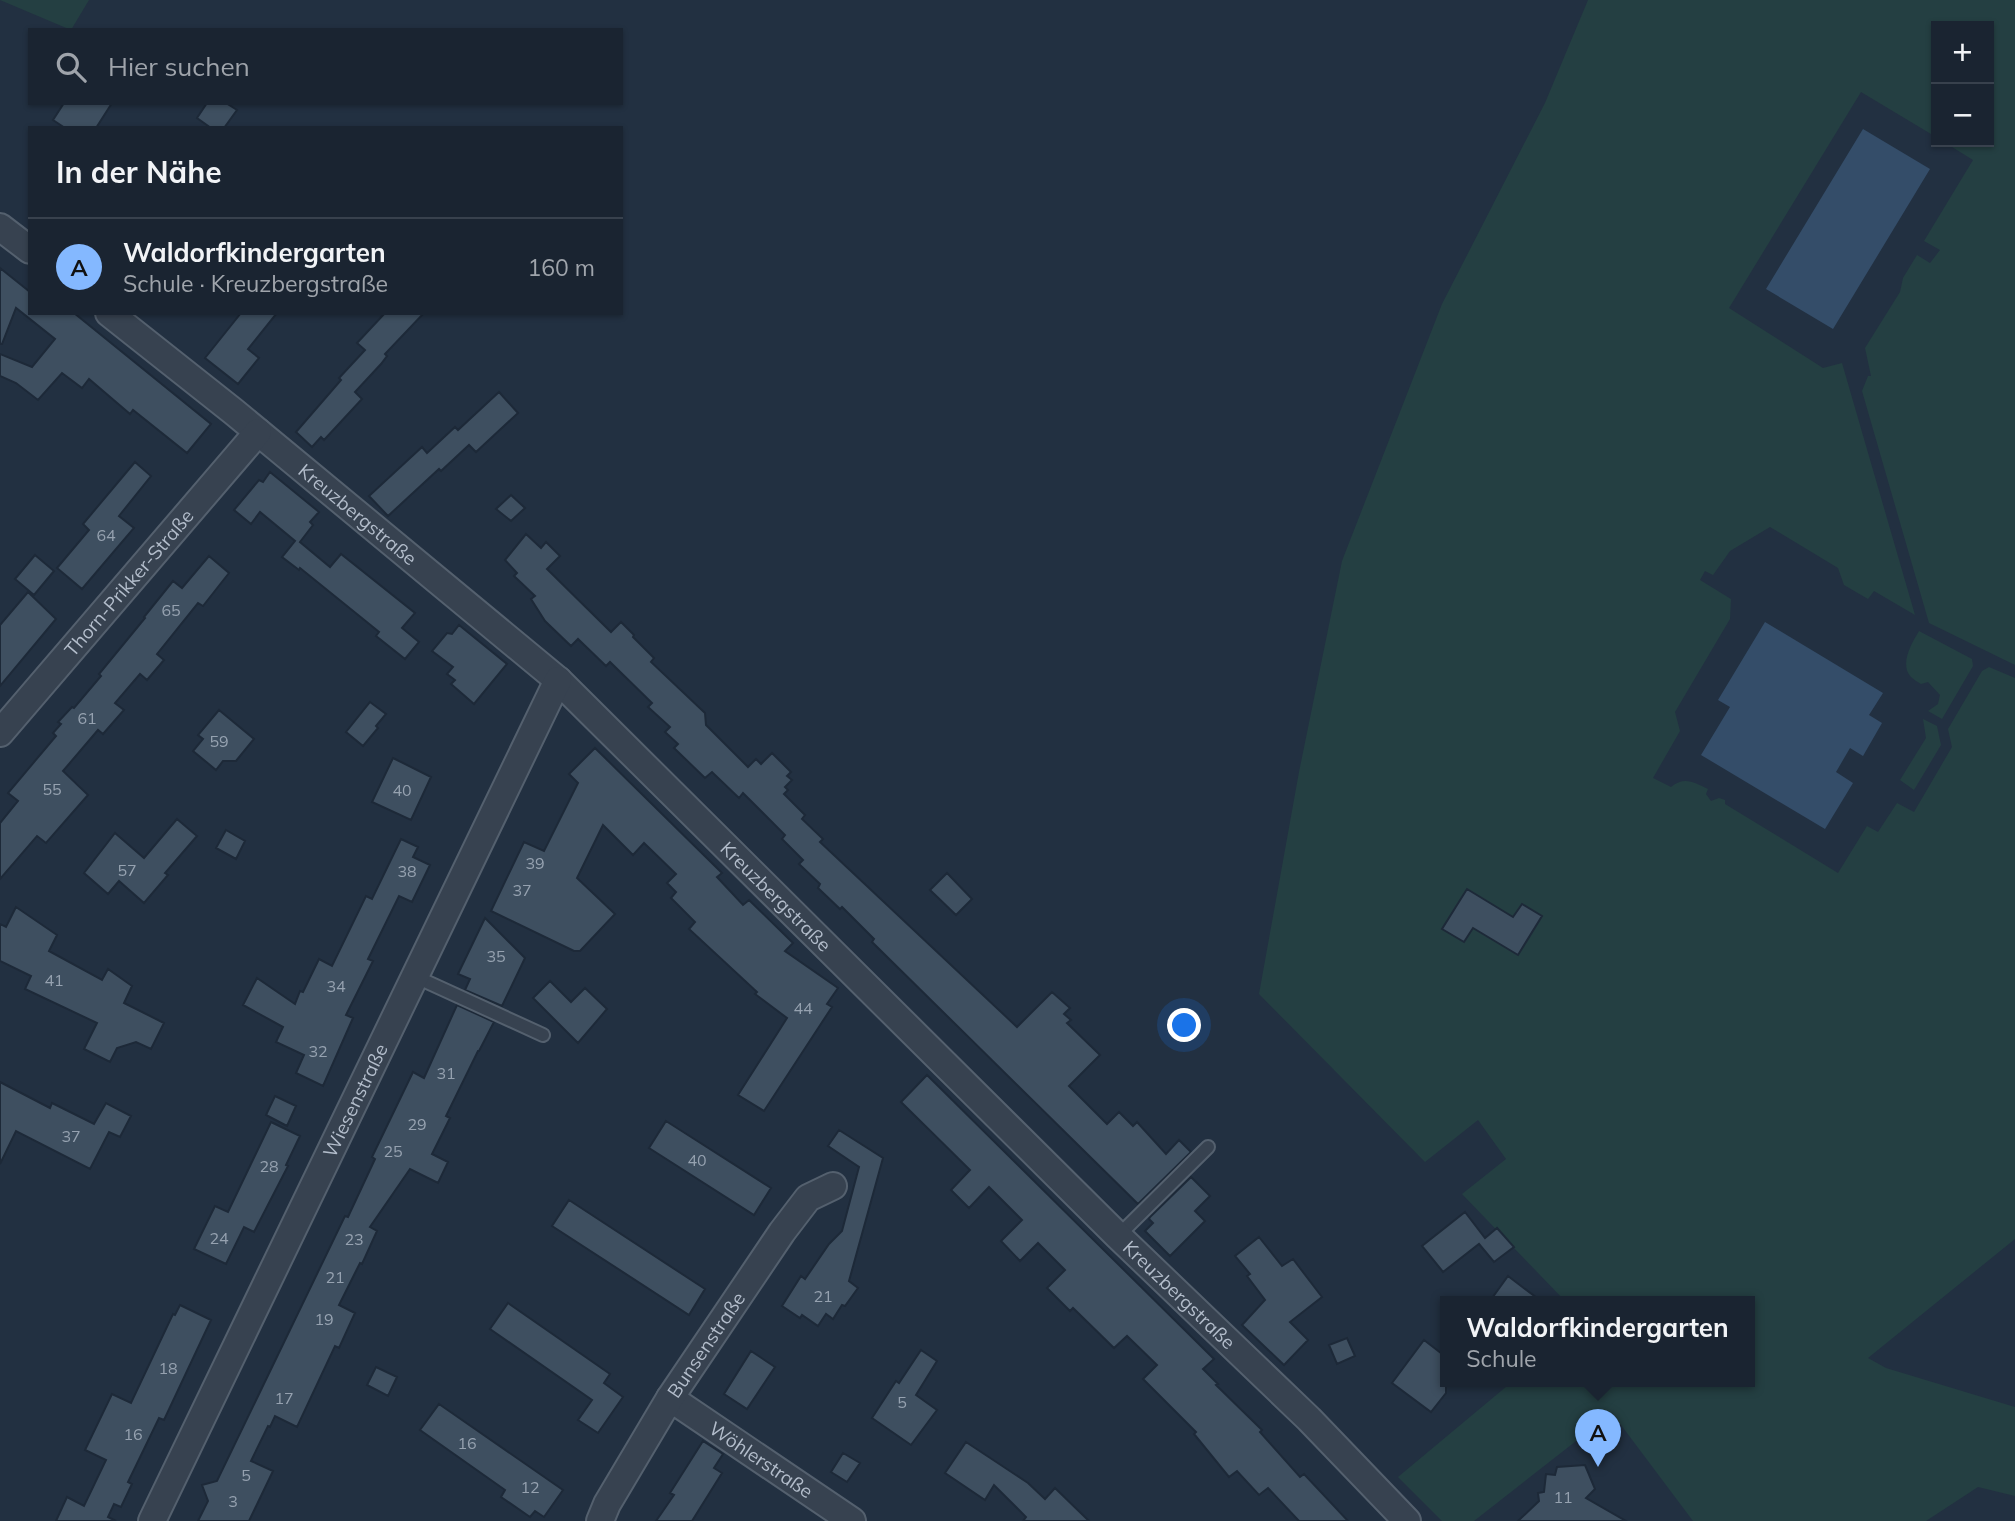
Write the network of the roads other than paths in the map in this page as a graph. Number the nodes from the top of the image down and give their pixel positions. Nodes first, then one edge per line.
1 (0, 227) edge
2 (28, 248) edge
3 (112, 315) edge
4 (258, 432) junction
5 (558, 680) junction
6 (0, 733) edge
7 (414, 976) junction
8 (542, 1035) dead end
9 (1208, 1147) dead end
10 (834, 1185) dead end
11 (1118, 1236) junction
12 (670, 1398) junction
13 (152, 1521) edge
14 (600, 1521) edge
15 (852, 1521) edge
16 (1407, 1521) edge

1 - 2 street
3 - 4 street, Kreuzbergstraße
4 - 5 street, Kreuzbergstraße
4 - 6 street, Thorn-Prikker-Straße
5 - 7 street, Wiesenstraße
5 - 11 street, Kreuzbergstraße
7 - 8 lane
7 - 13 street, Wiesenstraße
9 - 11 lane
10 - 12 street, Bunsenstraße
11 - 16 street, Kreuzbergstraße
12 - 14 street, Bunsenstraße
12 - 15 street, Wöhlerstraße

